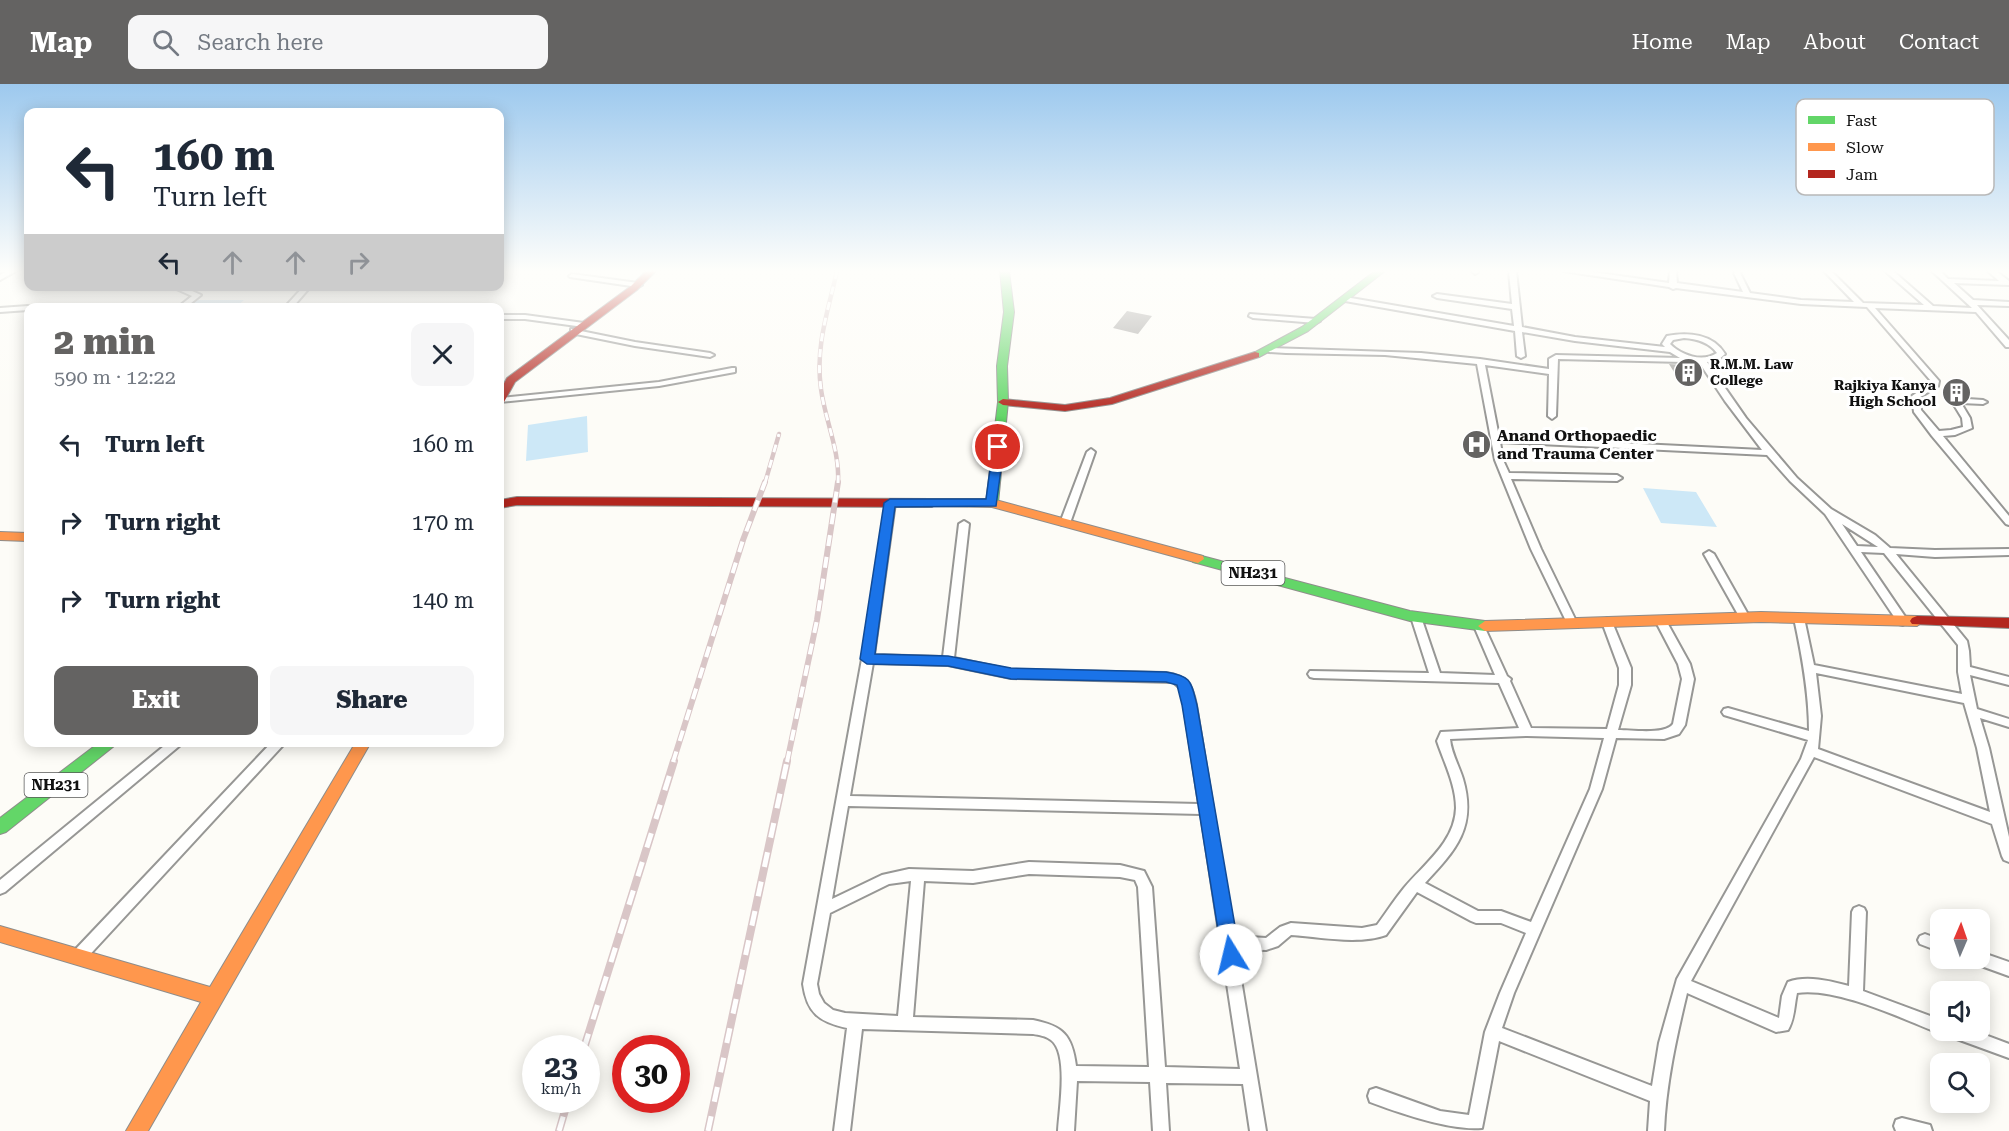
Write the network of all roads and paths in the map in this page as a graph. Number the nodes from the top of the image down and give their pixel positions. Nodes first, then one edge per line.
1 (539, 320) edge
2 (590, 320) edge
3 (1008, 320) edge
4 (1302, 320) edge
5 (1461, 320) edge
6 (1517, 320) edge
7 (1879, 320) edge
8 (1986, 320) edge
9 (1316, 321) joint
10 (579, 328) junction
11 (1518, 330) junction
12 (2009, 345) edge
13 (1269, 350) junction
14 (1671, 350) junction
15 (710, 355) dead end
16 (1521, 356) dead end
17 (1480, 361) junction
18 (1702, 361) junction
19 (732, 370) dead end
20 (1553, 372) junction
21 (504, 391) edge
22 (504, 397) edge
23 (1003, 402) junction
24 (1983, 402) dead end
25 (1552, 416) dead end
26 (1935, 434) junction
27 (1494, 439) junction
28 (1091, 452) dead end
29 (1771, 453) junction
30 (1505, 476) junction
31 (1617, 478) dead end
32 (504, 503) edge
33 (890, 503) junction
34 (992, 503) junction
35 (1828, 511) junction
36 (2009, 522) edge
37 (1065, 523) junction
38 (964, 524) dead end
39 (0, 536) edge
40 (24, 537) edge
41 (1854, 549) junction
42 (1885, 549) junction
43 (2009, 552) edge
44 (1709, 554) dead end
45 (1416, 617) junction
46 (1745, 618) junction
47 (1799, 618) junction
48 (1660, 620) junction
49 (1903, 621) junction
50 (1944, 621) junction
51 (1607, 622) junction
52 (1572, 623) junction
53 (2009, 623) edge
54 (1479, 626) junction
55 (867, 659) junction
56 (948, 661) junction
57 (1810, 668) junction
58 (1964, 669) junction
59 (1314, 674) dead end
60 (1436, 677) junction
61 (1505, 679) junction
62 (2009, 681) edge
63 (1972, 706) junction
64 (1728, 712) dead end
65 (2009, 723) edge
66 (1527, 732) junction
67 (1610, 734) junction
68 (1814, 737) junction
69 (105, 747) edge
70 (172, 747) edge
71 (275, 747) edge
72 (361, 747) edge
73 (1811, 751) junction
74 (843, 801) junction
75 (1207, 809) junction
76 (1997, 820) junction
77 (0, 826) edge
78 (2009, 856) edge
79 (918, 876) junction
80 (1416, 885) junction
81 (0, 888) edge
82 (824, 909) junction
83 (1859, 912) dead end
84 (1535, 930) junction
85 (0, 934) edge
86 (1925, 940) dead end
87 (1229, 942) junction
88 (1930, 942) edge
89 (78, 957) junction
90 (1990, 962) edge
91 (2009, 969) edge
92 (1682, 984) junction
93 (1856, 996) junction
94 (214, 997) junction
95 (855, 1022) junction
96 (1930, 1023) edge
97 (905, 1024) junction
98 (1493, 1032) junction
99 (1981, 1041) edge
100 (2009, 1051) edge
101 (1068, 1073) junction
102 (1159, 1075) junction
103 (1250, 1077) junction
104 (1376, 1096) dead end
105 (1658, 1096) junction
106 (1902, 1126) dead end
107 (136, 1131) edge
108 (842, 1131) edge
109 (1066, 1131) edge
110 (1161, 1131) edge
111 (1258, 1131) edge
112 (1656, 1131) edge
113 (1924, 1131) edge

1 - 10 street
2 - 10 main road
3 - 23 main road
4 - 9 street
5 - 11 street
6 - 11 street
7 - 26 street
8 - 12 street
9 - 13 main road
10 - 15 street
10 - 21 main road
11 - 14 street
11 - 16 street
13 - 17 street
13 - 23 main road
14 - 18 street
14 - 18 street
17 - 20 street
17 - 27 street
18 - 20 street
18 - 29 street
19 - 22 street
20 - 25 street
23 - 34 main road
24 - 26 street
26 - 36 street
27 - 29 street
27 - 30 street
28 - 37 street
29 - 35 street
30 - 31 street
30 - 52 street
32 - 33 main road, NH231
33 - 34 main road, NH231
33 - 55 street
34 - 37 main road, NH231
35 - 41 street
35 - 42 street
37 - 45 main road, NH231
38 - 56 street
39 - 40 main road
41 - 42 street
41 - 49 street
42 - 43 street
42 - 50 street
44 - 46 street
45 - 54 main road, NH231
45 - 60 street
46 - 47 main road, NH231
46 - 48 main road, NH231
47 - 49 main road, NH231
47 - 57 street
48 - 51 main road, NH231
48 - 67 street
49 - 50 main road, NH231
50 - 53 main road, NH231
50 - 58 street
51 - 52 main road, NH231
51 - 67 street
52 - 54 main road, NH231
54 - 61 street
55 - 56 street
55 - 74 street
56 - 75 street
57 - 63 street
57 - 68 street
58 - 62 street
58 - 63 street
59 - 60 street
60 - 61 street
61 - 66 street
63 - 65 street
63 - 76 street
64 - 68 street
66 - 67 street
66 - 80 street
67 - 84 street
68 - 73 street
69 - 77 main road, NH231
70 - 81 street
71 - 89 street
72 - 94 main road
73 - 76 street
73 - 92 street
74 - 75 street
74 - 82 street
75 - 87 street
76 - 78 street
79 - 82 street
79 - 97 street
79 - 102 street
80 - 84 street
80 - 87 street
82 - 95 street
83 - 93 street
84 - 98 street
85 - 89 main road
86 - 88 street
87 - 103 street
89 - 94 main road
90 - 91 street
92 - 93 street
92 - 105 street
93 - 96 street
94 - 107 main road
95 - 97 street
95 - 108 street
97 - 101 street
98 - 104 street
98 - 105 street
99 - 100 street
101 - 102 street
101 - 109 street
102 - 103 street
102 - 110 street
103 - 111 street
105 - 112 street
106 - 113 street

